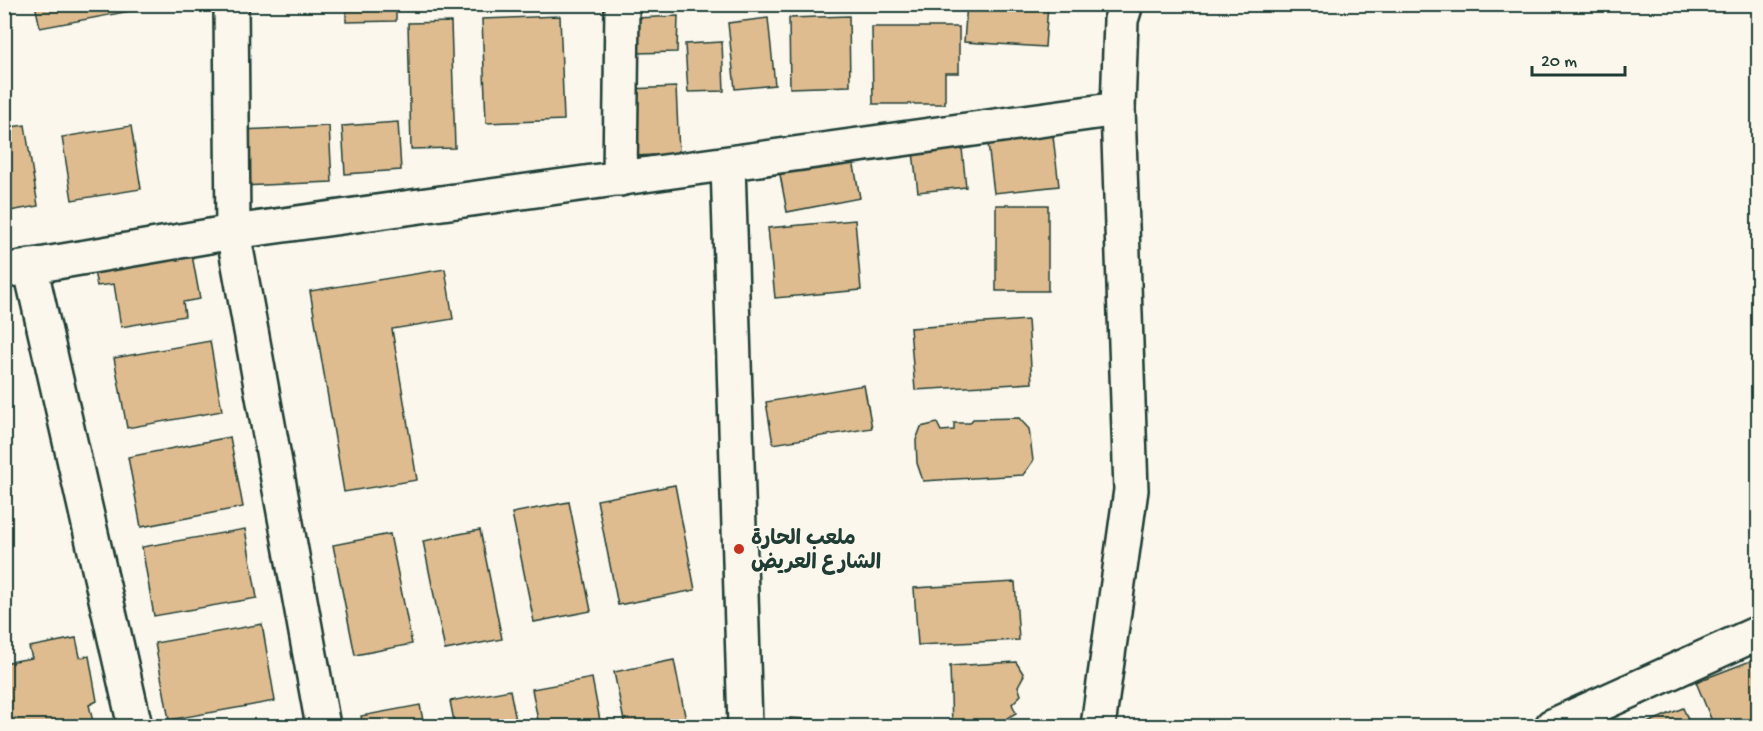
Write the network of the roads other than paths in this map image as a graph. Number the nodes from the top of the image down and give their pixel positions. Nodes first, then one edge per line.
1 (231, 4) edge
2 (622, 4) edge
3 (1126, 4) edge
4 (1118, 110) junction
5 (729, 164) junction
6 (620, 179) junction
7 (233, 232) junction
8 (17, 268) edge
9 (1758, 633) edge
10 (135, 726) edge
11 (322, 726) edge
12 (745, 726) edge
13 (1098, 726) edge
14 (1552, 726) edge

1 - 7 street
2 - 6 street
3 - 4 street
4 - 5 street
4 - 13 street
5 - 6 street
5 - 12 street
6 - 7 street
7 - 8 street
7 - 11 street
8 - 10 street
9 - 14 street

